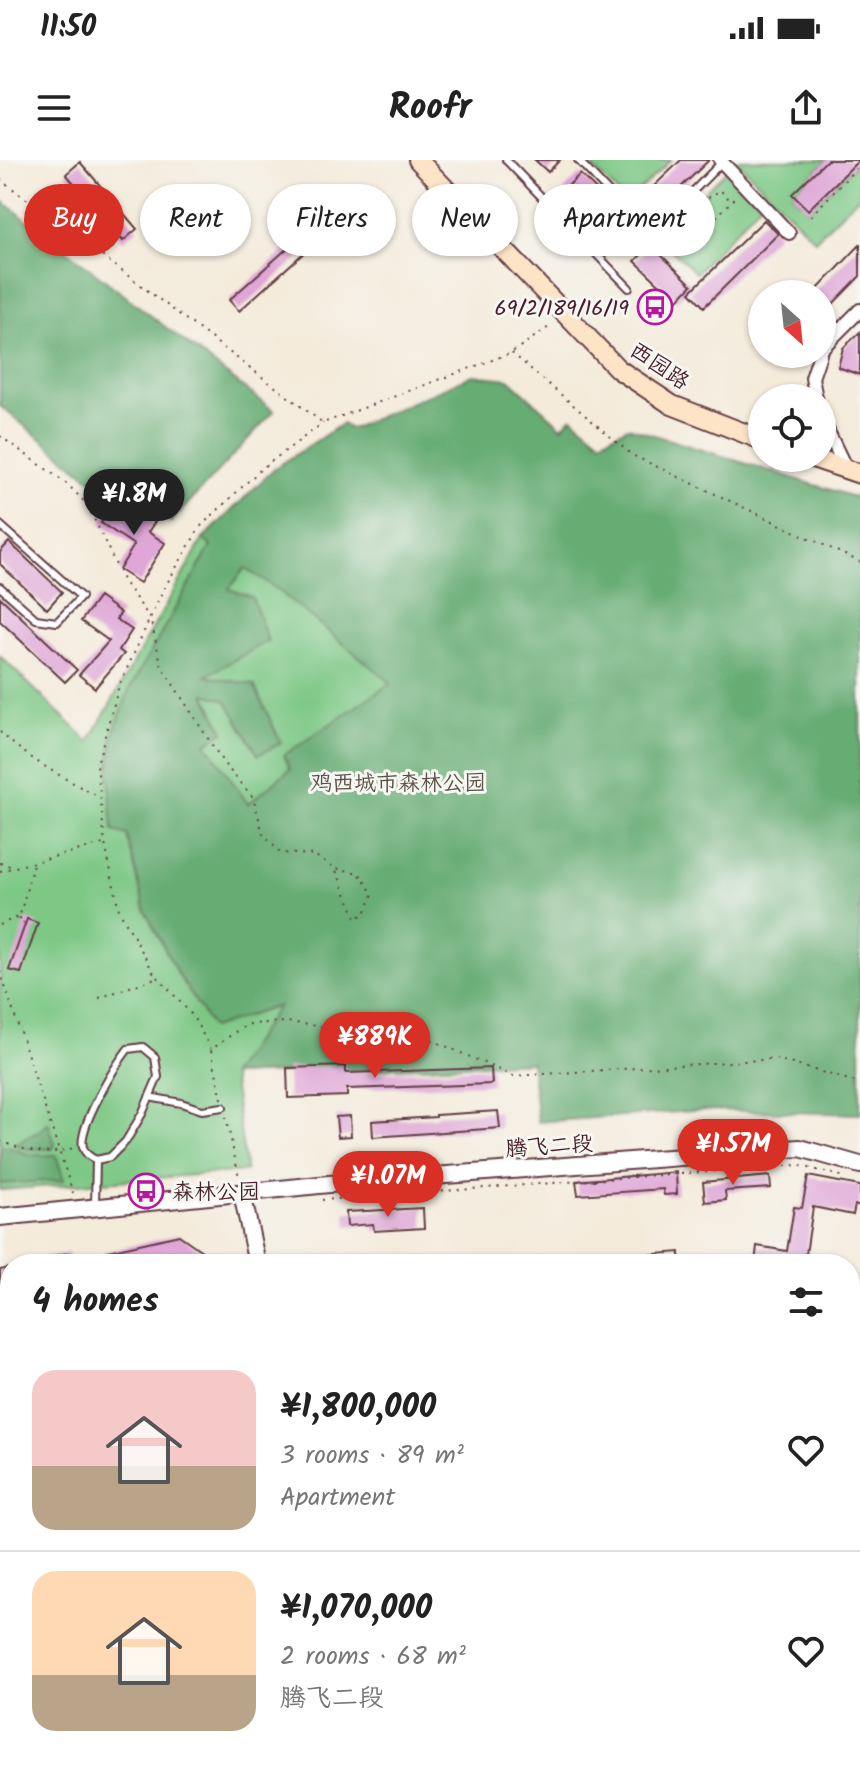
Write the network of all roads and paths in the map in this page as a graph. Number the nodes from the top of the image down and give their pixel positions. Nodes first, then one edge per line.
1 (418, 160) edge
2 (506, 160) edge
3 (578, 160) edge
4 (721, 161) edge
5 (860, 164) edge
6 (0, 179) edge
7 (601, 184) edge
8 (699, 184) edge
9 (746, 188) junction
10 (715, 193) edge
11 (732, 202) junction
12 (811, 216) dead end
13 (715, 218) edge
14 (789, 233) dead end
15 (629, 288) dead end
16 (860, 310) edge
17 (566, 316) junction
18 (836, 335) edge
19 (511, 353) junction
20 (323, 423) junction
21 (748, 435) edge
22 (0, 436) edge
23 (836, 443) edge
24 (853, 472) edge
25 (3, 527) edge
26 (0, 537) edge
27 (860, 562) edge
28 (0, 587) edge
29 (150, 618) junction
30 (0, 732) edge
31 (100, 798) junction
32 (105, 844) junction
33 (33, 862) junction
34 (0, 863) edge
35 (14, 867) junction
36 (335, 868) junction
37 (0, 871) edge
38 (16, 917) junction
39 (33, 919) dead end
40 (25, 924) dead end
41 (0, 925) edge
42 (0, 971) edge
43 (158, 977) junction
44 (99, 998) dead end
45 (211, 1050) junction
46 (860, 1083) edge
47 (149, 1097) junction
48 (223, 1107) junction
49 (0, 1141) edge
50 (82, 1146) junction
51 (60, 1153) junction
52 (96, 1160) junction
53 (860, 1165) edge
54 (847, 1177) dead end
55 (242, 1193) junction
56 (324, 1200) dead end
57 (87, 1209) junction
58 (0, 1217) edge
59 (255, 1254) edge

1 - 17 main road, 西园路
2 - 15 lane
3 - 7 lane
4 - 8 lane
4 - 9 street
5 - 12 path
6 - 20 path
9 - 11 path
9 - 14 street
10 - 11 path
11 - 13 path
16 - 18 street
17 - 19 path
17 - 21 main road, 西园路
19 - 20 path
19 - 27 path
20 - 29 path
22 - 29 path
23 - 24 street
25 - 26 lane
25 - 28 lane
29 - 31 path
29 - 36 path
30 - 31 path
31 - 32 path
32 - 33 path
32 - 43 path
33 - 35 path
33 - 38 path
34 - 35 path
35 - 37 path
36 - 36 path
38 - 39 path
38 - 40 path
38 - 41 path
42 - 51 path
43 - 44 path
43 - 45 path
45 - 46 path
45 - 48 path
47 - 48 lane
47 - 50 lane
47 - 52 lane
48 - 55 path
49 - 51 path
50 - 51 path
50 - 52 lane
51 - 57 path
52 - 57 lane
53 - 55 street, 腾飞二段
54 - 56 path
55 - 57 street, 腾飞二段
55 - 59 street
57 - 58 street, 腾飞二段

